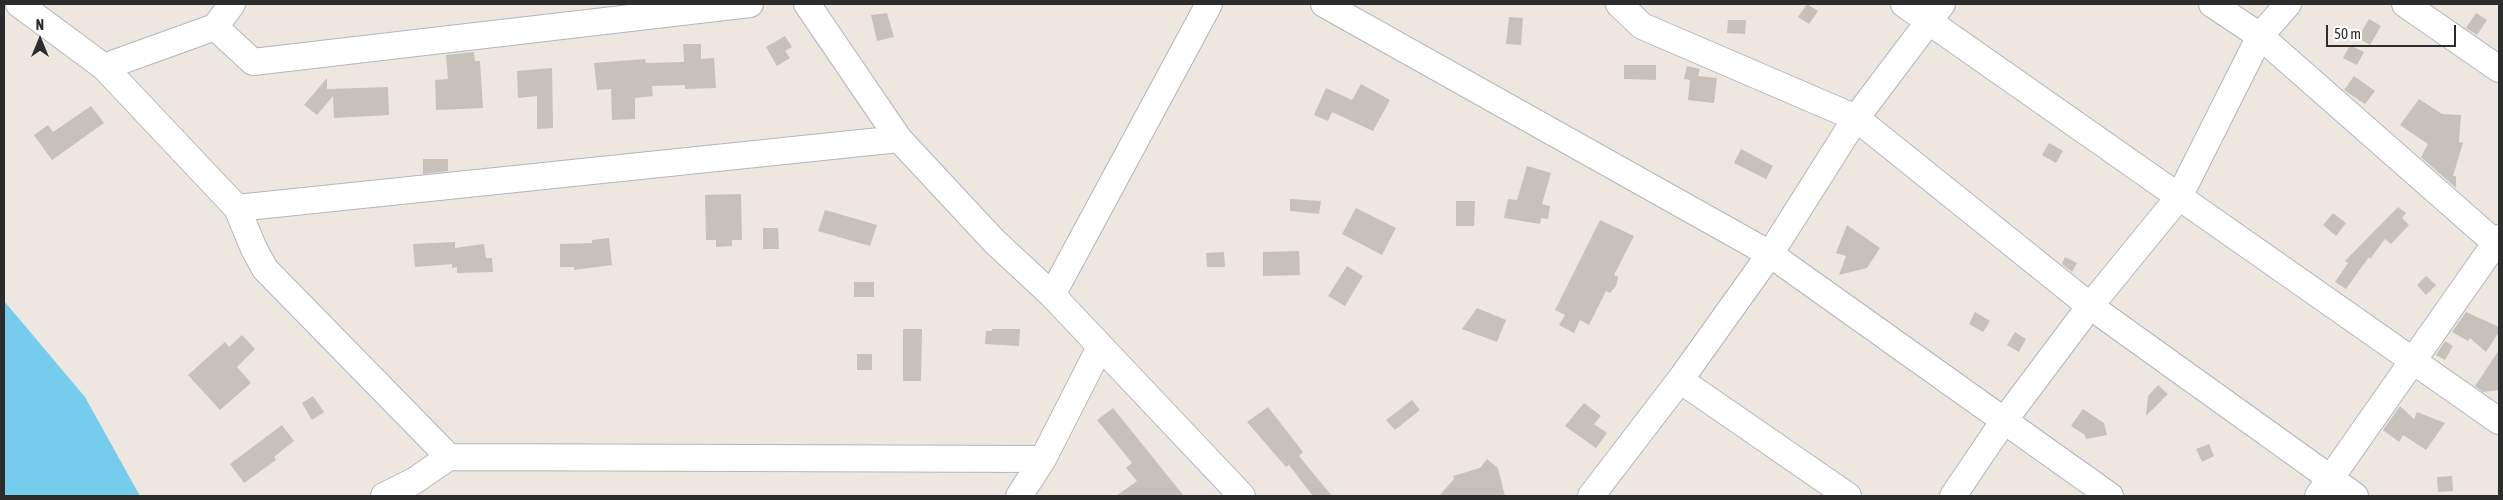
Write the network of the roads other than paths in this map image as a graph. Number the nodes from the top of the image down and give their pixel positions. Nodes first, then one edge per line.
1 (19, 4) edge
2 (232, 4) edge
3 (750, 4) edge
4 (807, 4) edge
5 (1209, 4) edge
6 (1324, 4) edge
7 (1619, 4) edge
8 (1904, 4) edge
9 (2212, 4) edge
10 (2288, 4) edge
11 (2405, 4) edge
12 (1936, 13) edge
13 (215, 27) junction
14 (2260, 36) junction
15 (104, 67) junction
16 (2499, 69) edge
17 (1856, 118) junction
18 (899, 139) junction
19 (2179, 197) junction
20 (237, 208) junction
21 (2498, 243) edge
22 (1770, 254) junction
23 (1052, 294) junction
24 (2090, 306) junction
25 (1100, 347) junction
26 (2412, 360) junction
27 (1680, 380) junction
28 (2499, 421) edge
29 (2003, 422) junction
30 (448, 457) junction
31 (1043, 459) junction
32 (2324, 487) edge
33 (384, 496) edge
34 (1019, 496) edge
35 (1242, 496) edge
36 (1591, 496) edge
37 (1848, 496) edge
38 (1953, 496) edge
39 (2110, 496) edge
40 (2354, 496) edge

1 - 15 street
2 - 13 street
3 - 13 street
4 - 18 street
5 - 23 street
6 - 22 street
7 - 17 street
8 - 12 street
9 - 14 street
10 - 14 street
11 - 16 street
12 - 17 street
12 - 19 street
13 - 15 street
14 - 19 street
14 - 21 street
15 - 20 street
17 - 22 street
17 - 24 street
18 - 20 street
18 - 23 street
19 - 24 street
19 - 26 street
20 - 30 street
21 - 26 street
22 - 27 street
22 - 29 street
23 - 25 street
24 - 29 street
24 - 32 street
25 - 31 street
25 - 35 street
26 - 28 street
26 - 32 street
27 - 36 street
27 - 37 street
29 - 38 street
29 - 39 street
30 - 31 street
30 - 33 street
31 - 34 street
32 - 40 street

